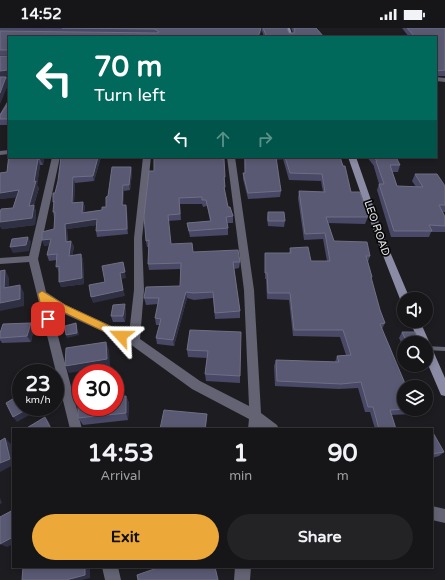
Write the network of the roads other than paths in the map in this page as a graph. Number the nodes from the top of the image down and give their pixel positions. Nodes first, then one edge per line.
1 (8, 105) edge
2 (0, 119) edge
3 (56, 158) edge
4 (147, 158) edge
5 (231, 158) edge
6 (352, 158) edge
7 (33, 259) junction
8 (0, 261) edge
9 (402, 292) edge
10 (42, 294) junction
11 (134, 341) junction
12 (433, 348) edge
13 (445, 349) edge
14 (433, 363) edge
15 (445, 390) edge
16 (255, 416) junction
17 (76, 428) edge
18 (254, 428) edge
19 (272, 428) edge
20 (433, 513) edge
21 (445, 516) edge
22 (110, 568) edge
23 (243, 568) edge
24 (113, 580) edge
25 (242, 580) edge

1 - 2 street
3 - 7 street
4 - 11 street
5 - 16 street
6 - 9 street, LEO ROAD
7 - 8 street
7 - 10 street
10 - 11 street
10 - 17 street
11 - 16 street
12 - 13 lane
14 - 15 street
16 - 18 street
16 - 19 street
20 - 21 street
22 - 24 street
23 - 25 street

